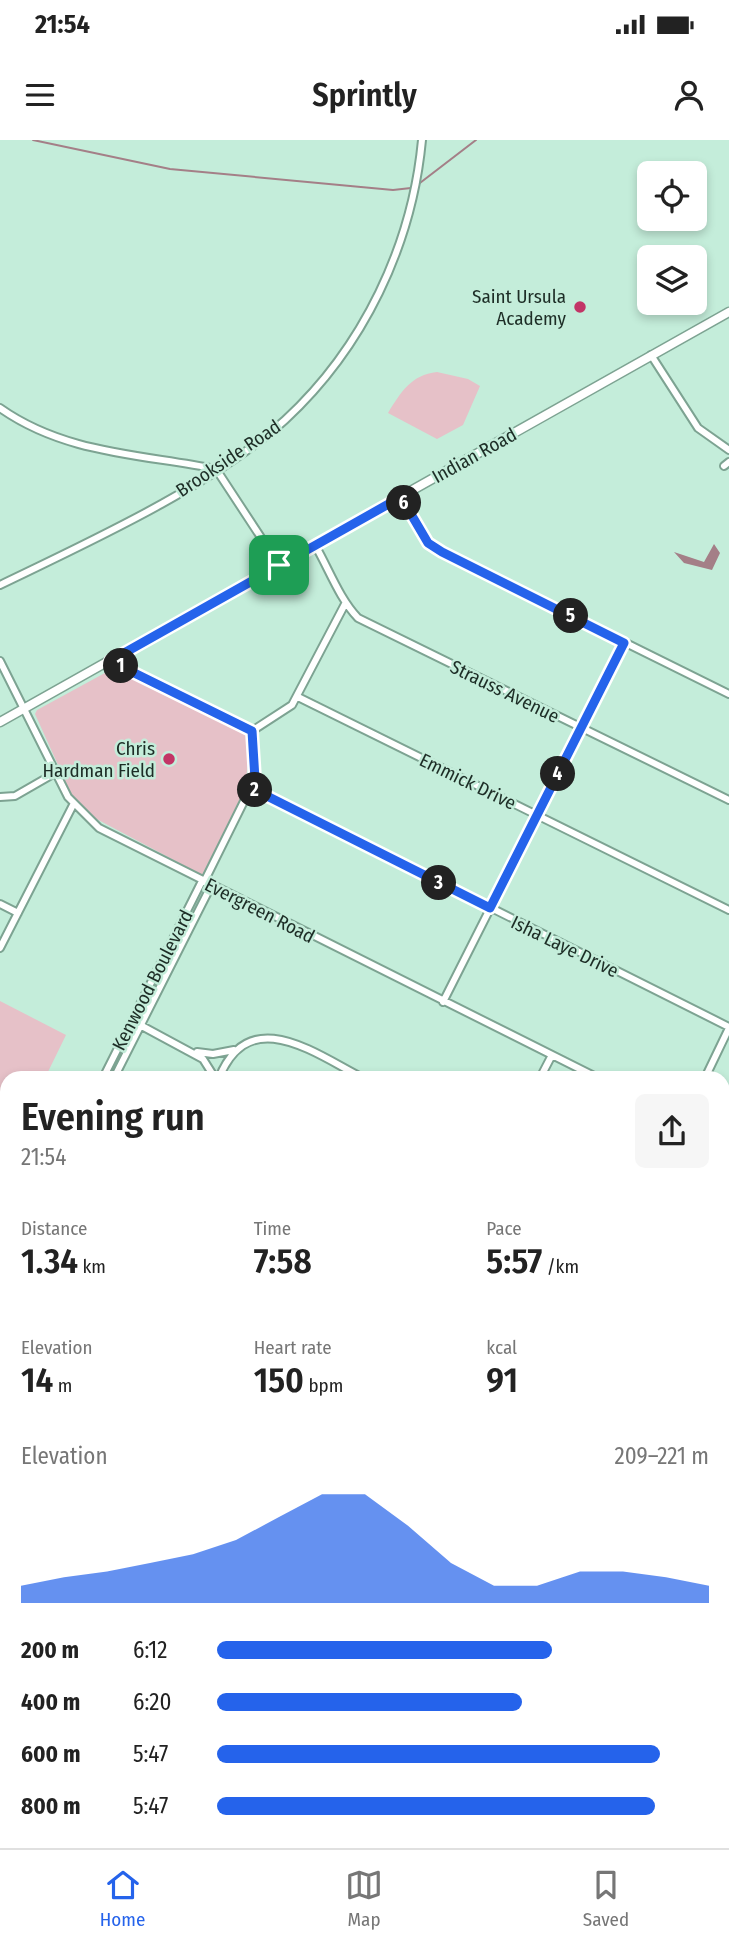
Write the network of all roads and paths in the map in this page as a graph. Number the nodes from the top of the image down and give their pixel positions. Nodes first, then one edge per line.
1 (422, 140) edge
2 (729, 312) edge
3 (651, 355) junction
4 (0, 408) edge
5 (729, 450) edge
6 (216, 469) junction
7 (401, 497) junction
8 (316, 545) junction
9 (279, 565) junction
10 (0, 585) edge
11 (345, 604) junction
12 (624, 643) junction
13 (0, 661) edge
14 (110, 661) junction
15 (729, 694) edge
16 (298, 696) junction
17 (25, 708) junction
18 (0, 722) edge
19 (581, 728) junction
20 (252, 731) junction
21 (55, 773) junction
22 (251, 788) junction
23 (0, 797) edge
24 (729, 800) edge
25 (74, 805) junction
26 (537, 816) junction
27 (206, 883) junction
28 (0, 904) edge
29 (490, 908) junction
30 (729, 910) edge
31 (18, 913) junction
32 (0, 948) edge
33 (443, 1002) junction
34 (131, 1021) junction
35 (141, 1025) junction
36 (729, 1028) edge
37 (236, 1049) junction
38 (191, 1051) junction
39 (552, 1055) junction
40 (106, 1071) edge
41 (118, 1071) edge
42 (212, 1071) edge
43 (221, 1071) edge
44 (349, 1071) edge
45 (544, 1071) edge
46 (584, 1071) edge
47 (708, 1071) edge

1 - 6 street, Brookside Road
2 - 3 street, Indian Road
3 - 5 street
3 - 7 street, Indian Road
4 - 6 street
6 - 9 street
6 - 10 street, Brookside Road
7 - 8 street, Indian Road
7 - 12 street
8 - 9 street, Indian Road
8 - 11 street, Strauss Avenue
9 - 14 street, Indian Road
11 - 16 street
11 - 19 street, Strauss Avenue
12 - 15 street
12 - 19 street
13 - 17 street, Evergreen Road
14 - 17 street, Indian Road
14 - 20 street
16 - 20 street
16 - 26 street, Emmick Drive
17 - 18 street, Indian Road
17 - 21 street, Evergreen Road
19 - 24 street, Strauss Avenue
19 - 26 street
20 - 22 street
21 - 23 street
21 - 25 street, Evergreen Road
22 - 27 street
22 - 29 street, Isha Laye Drive
25 - 27 street, Evergreen Road
25 - 31 street
26 - 29 street
26 - 30 street, Emmick Drive
27 - 33 street, Evergreen Road
27 - 34 street, Kenwood Boulevard
27 - 35 street, Kenwood Boulevard
28 - 31 street
29 - 33 street
29 - 36 street, Isha Laye Drive
31 - 32 street
33 - 39 street, Evergreen Road
34 - 35 street
34 - 40 street, Kenwood Boulevard
35 - 38 street
35 - 41 street, Kenwood Boulevard
36 - 47 street
37 - 38 street
37 - 43 street
37 - 44 street
38 - 42 street
39 - 45 street
39 - 46 street, Evergreen Road

